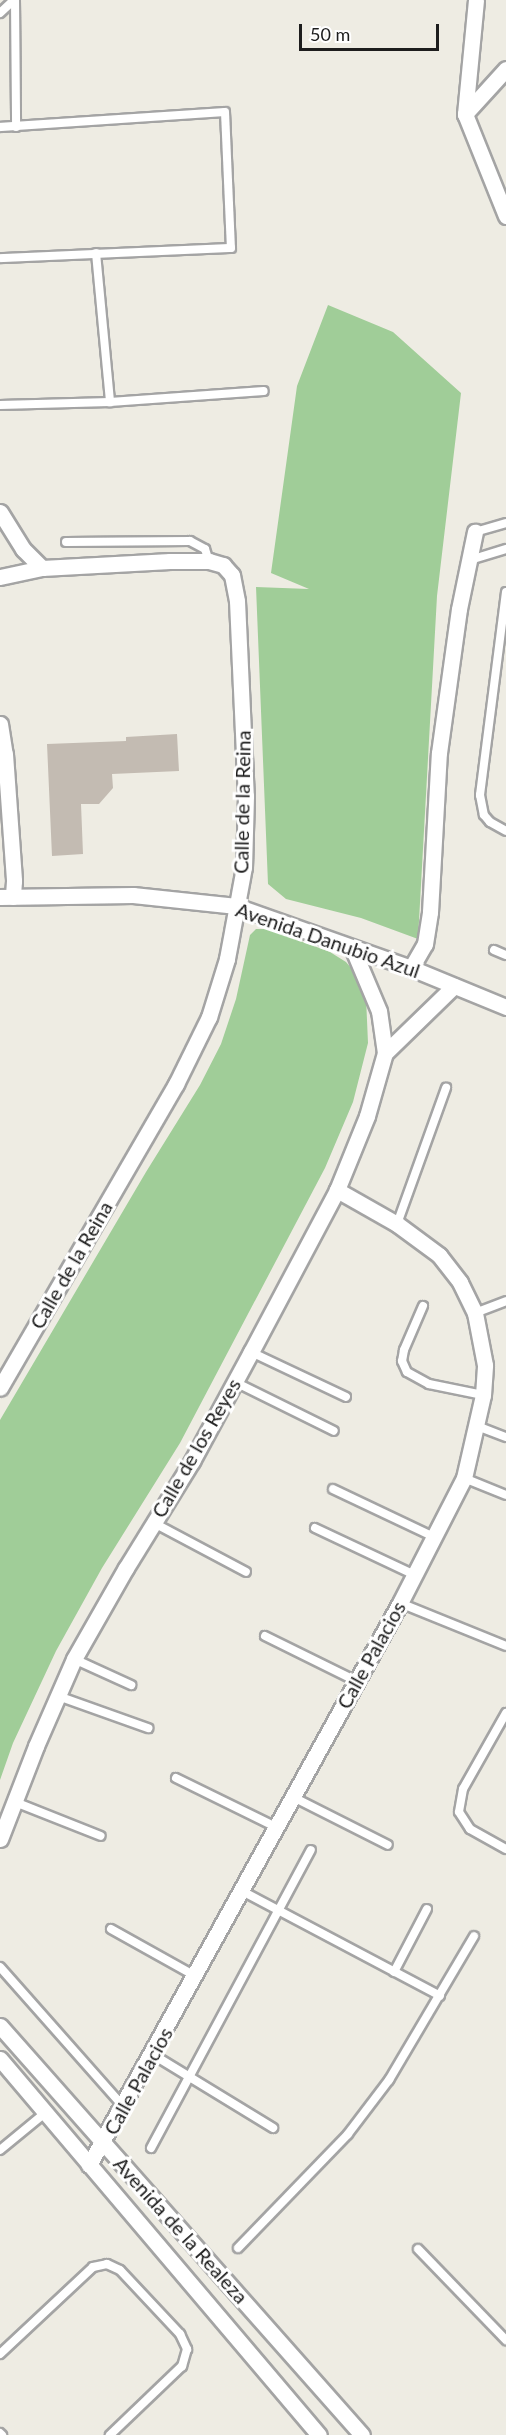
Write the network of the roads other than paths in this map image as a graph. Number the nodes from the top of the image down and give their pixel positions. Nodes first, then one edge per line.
1 (14, 0) edge
2 (476, 0) edge
3 (0, 13) edge
4 (506, 69) edge
5 (465, 114) junction
6 (0, 127) edge
7 (16, 127) junction
8 (506, 216) edge
9 (96, 253) junction
10 (0, 258) edge
11 (264, 391) dead end
12 (110, 402) junction
13 (0, 405) edge
14 (0, 512) edge
15 (506, 523) edge
16 (475, 532) joint
17 (66, 542) dead end
18 (506, 549) edge
19 (468, 560) junction
20 (209, 561) junction
21 (42, 568) junction
22 (0, 577) edge
23 (506, 592) edge
24 (0, 724) edge
25 (3, 754) edge
26 (506, 831) edge
27 (6, 897) edge
28 (236, 906) junction
29 (352, 947) junction
30 (494, 950) dead end
31 (506, 955) edge
32 (411, 968) junction
33 (454, 986) junction
34 (506, 1007) edge
35 (385, 1053) junction
36 (446, 1088) dead end
37 (337, 1190) junction
38 (397, 1224) junction
39 (506, 1301) edge
40 (423, 1306) dead end
41 (476, 1313) junction
42 (251, 1352) junction
43 (235, 1382) junction
44 (0, 1388) edge
45 (483, 1395) junction
46 (346, 1396) dead end
47 (477, 1426) junction
48 (334, 1431) dead end
49 (506, 1437) edge
50 (464, 1478) junction
51 (333, 1489) dead end
52 (506, 1495) edge
53 (154, 1523) junction
54 (315, 1528) dead end
55 (435, 1537) junction
56 (246, 1572) dead end
57 (415, 1575) junction
58 (400, 1603) junction
59 (265, 1636) dead end
60 (506, 1647) edge
61 (74, 1659) junction
62 (356, 1681) junction
63 (131, 1685) dead end
64 (58, 1696) junction
65 (506, 1713) edge
66 (148, 1728) dead end
67 (176, 1778) dead end
68 (293, 1797) junction
69 (15, 1802) junction
70 (276, 1827) junction
71 (100, 1836) dead end
72 (0, 1839) edge
73 (388, 1845) dead end
74 (506, 1849) edge
75 (311, 1850) dead end
76 (242, 1891) junction
77 (427, 1909) dead end
78 (279, 1910) junction
79 (111, 1929) dead end
80 (474, 1935) dead end
81 (0, 1967) edge
82 (394, 1972) junction
83 (195, 1976) junction
84 (440, 1996) junction
85 (0, 2026) edge
86 (152, 2054) junction
87 (0, 2059) edge
88 (189, 2077) junction
89 (123, 2106) junction
90 (45, 2113) junction
91 (273, 2128) dead end
92 (103, 2143) junction
93 (151, 2148) dead end
94 (0, 2150) edge
95 (89, 2165) junction
96 (238, 2248) dead end
97 (418, 2250) dead end
98 (506, 2340) edge
99 (0, 2354) edge
100 (110, 2435) edge
101 (319, 2435) edge
102 (362, 2435) edge

1 - 3 lane
1 - 7 lane
2 - 5 street
4 - 5 street
5 - 8 street
6 - 7 lane
7 - 9 lane
9 - 10 lane
9 - 12 lane
11 - 12 lane
12 - 13 lane
14 - 21 street
15 - 16 lane
16 - 19 street
17 - 20 lane
18 - 19 lane
19 - 32 street
20 - 21 street
20 - 28 street, Calle de la Reina
21 - 22 street
23 - 26 lane
24 - 25 street
25 - 27 street
27 - 28 street, Avenida Danubio Azul
28 - 29 street, Avenida Danubio Azul
28 - 44 street, Calle de la Reina
29 - 32 street, Avenida Danubio Azul
29 - 35 street, Calle de los Reyes
30 - 31 lane
32 - 33 street, Avenida Danubio Azul
33 - 34 street, Avenida Danubio Azul
33 - 35 street, Calle de los Reyes
35 - 37 street, Calle de los Reyes
36 - 38 lane
37 - 38 street, Calle Palacios
37 - 42 street, Calle de los Reyes
38 - 41 street, Calle Palacios
39 - 41 lane
40 - 45 lane
41 - 45 street, Calle Palacios
42 - 43 street, Calle de los Reyes
42 - 46 lane
43 - 48 lane
43 - 53 street, Calle de los Reyes
45 - 47 street, Calle Palacios
47 - 49 lane
47 - 50 street, Calle Palacios
50 - 52 lane
50 - 55 street, Calle Palacios
51 - 55 lane
53 - 56 lane
53 - 61 street, Calle de los Reyes
54 - 57 lane
55 - 57 street, Calle Palacios
57 - 58 street, Calle Palacios
58 - 60 lane
58 - 62 street, Calle Palacios
59 - 62 lane
61 - 63 lane
61 - 64 street, Calle de los Reyes
62 - 68 street, Calle Palacios
64 - 66 lane
64 - 69 street, Calle de los Reyes
65 - 74 lane
67 - 70 lane
68 - 70 street, Calle Palacios
68 - 73 lane
69 - 71 lane
69 - 72 street, Calle de los Reyes
70 - 76 street, Calle Palacios
75 - 78 lane
76 - 78 lane
76 - 83 street, Calle Palacios
77 - 82 lane
78 - 82 lane
78 - 88 lane
79 - 83 lane
80 - 84 lane
81 - 89 lane
82 - 84 lane
83 - 86 street, Calle Palacios
84 - 96 lane
85 - 92 street, Avenida de la Realeza
86 - 88 lane
86 - 89 street, Calle Palacios
87 - 90 street, Avenida de la Realeza
88 - 91 lane
88 - 93 lane
89 - 92 street, Calle Palacios
90 - 94 lane
90 - 95 street, Avenida de la Realeza
92 - 95 street, Calle Palacios
92 - 102 street, Avenida de la Realeza
95 - 101 street, Avenida de la Realeza
97 - 98 lane
99 - 100 lane

